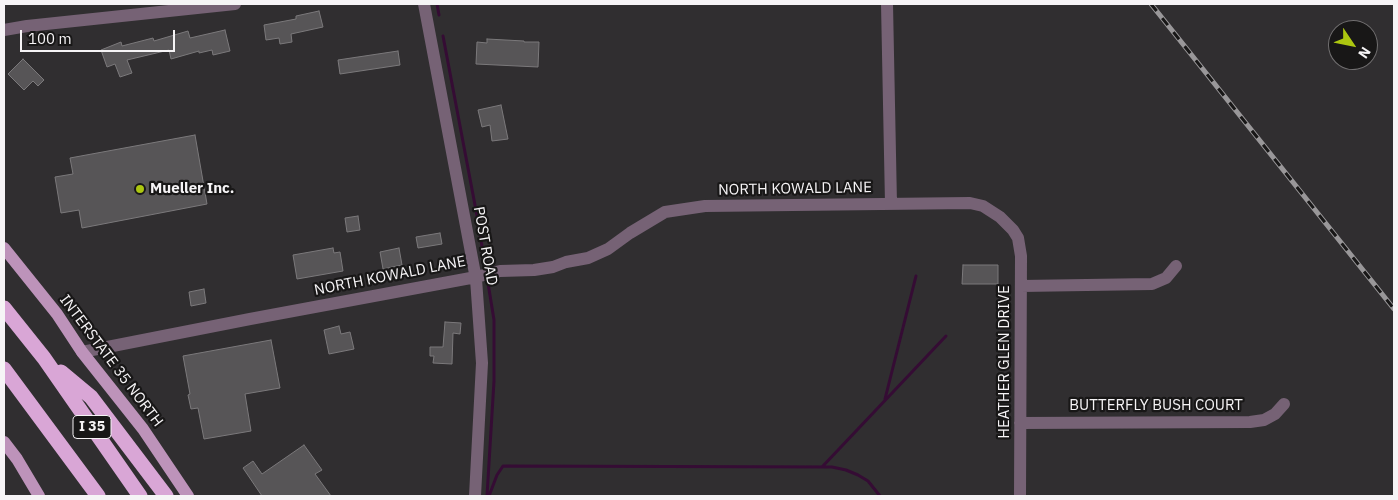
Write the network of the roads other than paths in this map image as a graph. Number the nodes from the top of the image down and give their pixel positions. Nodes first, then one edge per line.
1 (235, 4) edge
2 (424, 4) edge
3 (887, 4) edge
4 (4, 30) edge
5 (891, 204) junction
6 (1013, 230) joint
7 (4, 248) edge
8 (1176, 266) dead end
9 (476, 276) junction
10 (1021, 286) junction
11 (4, 308) edge
12 (82, 352) junction
13 (44, 358) junction
14 (4, 369) edge
15 (4, 384) edge
16 (1284, 404) dead end
17 (1020, 423) junction
18 (4, 442) edge
19 (39, 496) edge
20 (85, 496) edge
21 (98, 496) edge
22 (140, 496) edge
23 (166, 496) edge
24 (188, 496) edge
25 (475, 496) edge
26 (1020, 496) edge

1 - 4 street
2 - 9 street, POST ROAD
3 - 5 street
5 - 6 street, NORTH KOWALD LANE
5 - 9 street, NORTH KOWALD LANE
6 - 10 street, HEATHER GLEN DRIVE
7 - 12 main road, INTERSTATE 35 NORTH
8 - 10 street
9 - 12 street, NORTH KOWALD LANE
9 - 25 street, POST ROAD
10 - 17 street, HEATHER GLEN DRIVE
11 - 13 highway, I 35
12 - 24 main road, INTERSTATE 35 NORTH
13 - 22 highway, I 35
13 - 23 highway
14 - 21 highway, I 35
15 - 20 highway
16 - 17 street, BUTTERFLY BUSH COURT
17 - 26 street, HEATHER GLEN DRIVE
18 - 19 main road

